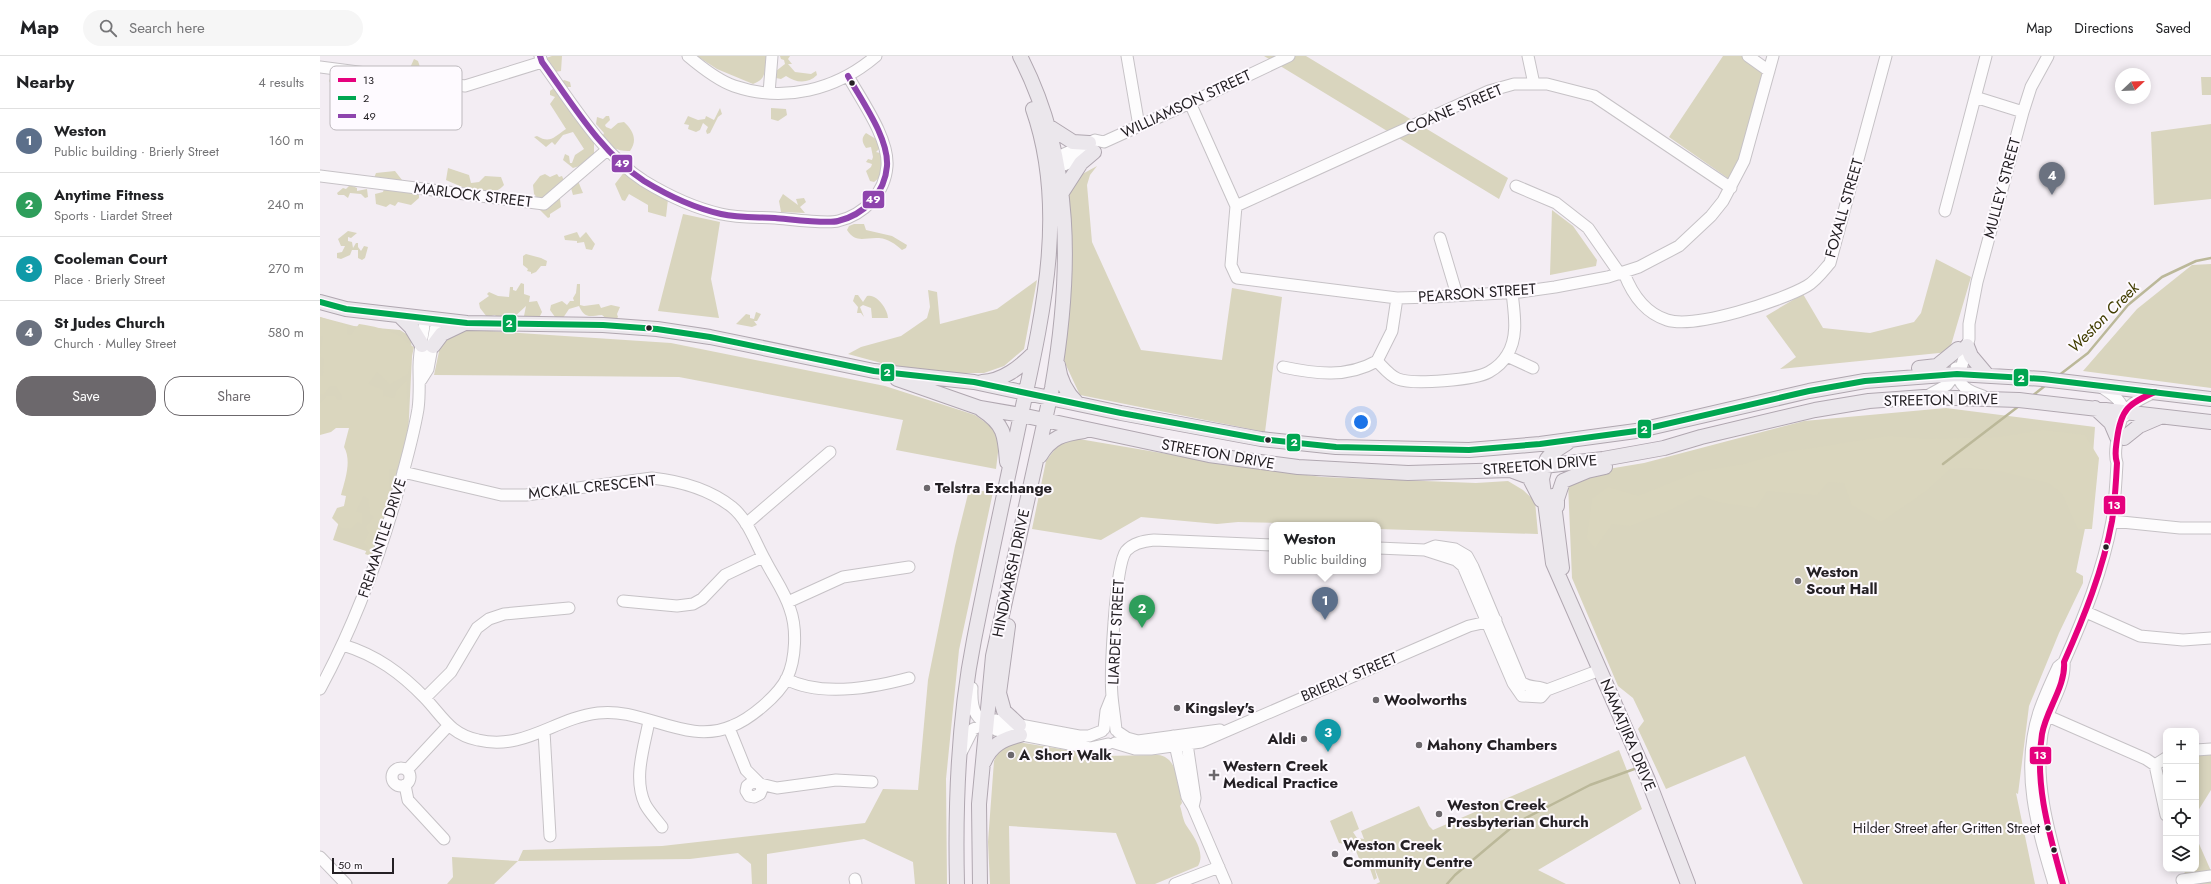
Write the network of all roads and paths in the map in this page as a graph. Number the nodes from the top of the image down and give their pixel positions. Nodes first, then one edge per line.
1 (688, 56) edge
2 (772, 56) edge
3 (876, 56) edge
4 (1014, 56) edge
5 (1020, 56) edge
6 (1127, 56) edge
7 (1289, 56) edge
8 (1528, 56) edge
9 (1748, 56) edge
10 (1773, 56) edge
11 (1886, 56) edge
12 (1986, 56) edge
13 (2048, 56) edge
14 (541, 59) edge
15 (320, 67) edge
16 (330, 68) edge
17 (1769, 71) junction
18 (848, 76) junction
19 (1534, 84) junction
20 (462, 86) edge
21 (769, 93) junction
22 (1975, 97) junction
23 (1190, 103) junction
24 (2023, 112) junction
25 (1048, 126) junction
26 (1139, 126) junction
27 (1091, 148) junction
28 (607, 150) junction
29 (1044, 151) junction
30 (1057, 161) junction
31 (320, 176) edge
32 (1516, 186) dead end
33 (1731, 188) junction
34 (1062, 194) junction
35 (1236, 206) junction
36 (1944, 211) dead end
37 (1050, 213) junction
38 (1440, 238) dead end
39 (1622, 274) junction
40 (1512, 292) junction
41 (1457, 295) junction
42 (1397, 298) junction
43 (320, 302) edge
44 (400, 316) junction
45 (431, 319) junction
46 (467, 323) junction
47 (427, 346) junction
48 (1962, 348) junction
49 (1034, 352) junction
50 (1507, 356) junction
51 (1057, 357) junction
52 (1377, 361) junction
53 (1283, 367) dead end
54 (1533, 368) dead end
55 (874, 371) junction
56 (1957, 374) junction
57 (1987, 375) junction
58 (1865, 380) junction
59 (974, 382) junction
60 (2098, 385) junction
61 (1026, 392) junction
62 (2155, 392) junction
63 (1050, 397) junction
64 (1924, 397) junction
65 (1991, 398) junction
66 (2211, 399) edge
67 (1077, 403) junction
68 (980, 408) junction
69 (2095, 408) junction
70 (2124, 412) junction
71 (1021, 415) junction
72 (2162, 416) junction
73 (1045, 420) junction
74 (2211, 422) edge
75 (1090, 430) junction
76 (2121, 437) junction
77 (1570, 440) junction
78 (1664, 448) junction
79 (1479, 449) junction
80 (830, 452) dead end
81 (1036, 462) junction
82 (1545, 466) junction
83 (1510, 470) junction
84 (403, 472) junction
85 (1009, 476) junction
86 (2112, 521) junction
87 (746, 524) junction
88 (2211, 528) edge
89 (1554, 535) junction
90 (1269, 544) edge
91 (1381, 548) edge
92 (763, 557) junction
93 (909, 567) dead end
94 (1007, 584) junction
95 (623, 600) dead end
96 (788, 602) junction
97 (569, 608) dead end
98 (1487, 610) junction
99 (2086, 612) junction
100 (1492, 622) junction
101 (1469, 626) junction
102 (2211, 638) edge
103 (343, 645) junction
104 (972, 654) junction
105 (1600, 670) junction
106 (908, 678) dead end
107 (786, 679) junction
108 (320, 689) edge
109 (1112, 696) junction
110 (425, 698) junction
111 (2043, 714) junction
112 (649, 721) junction
113 (985, 724) junction
114 (448, 726) junction
115 (729, 728) junction
116 (1020, 730) junction
117 (1103, 730) junction
118 (544, 731) junction
119 (1114, 737) junction
120 (1187, 739) junction
121 (1174, 741) junction
122 (2211, 749) edge
123 (2199, 750) edge
124 (2163, 760) edge
125 (958, 761) junction
126 (2155, 765) junction
127 (982, 768) junction
128 (872, 782) dead end
129 (2163, 801) edge
130 (1193, 807) junction
131 (662, 827) dead end
132 (550, 836) dead end
133 (444, 839) dead end
134 (320, 857) edge
135 (1219, 867) junction
136 (2179, 872) edge
137 (2211, 876) edge
138 (2183, 882) edge
139 (346, 884) edge
140 (957, 884) edge
141 (980, 884) edge
142 (1176, 884) edge
143 (1226, 884) edge
144 (1688, 884) edge
145 (2054, 884) edge
146 (2063, 884) edge

1 - 21 street
2 - 21 street
3 - 18 street
4 - 29 main road, HINDMARSH DRIVE
5 - 25 main road, HINDMARSH DRIVE
6 - 26 street
7 - 23 street, WILLIAMSON STREET
8 - 19 street
9 - 17 street
10 - 17 street, PEARSON STREET
11 - 39 street, FOXALL STREET
12 - 22 street
13 - 24 street, MULLEY STREET
14 - 20 street
14 - 28 street
15 - 16 street
17 - 33 street, PEARSON STREET
18 - 21 street
18 - 28 street
19 - 33 street, COANE STREET
19 - 35 street, COANE STREET
22 - 24 street
22 - 36 street
23 - 26 street, WILLIAMSON STREET
23 - 35 street, PEARSON STREET
24 - 48 street, MULLEY STREET
25 - 27 main road
25 - 30 main road, HINDMARSH DRIVE
26 - 27 street, WILLIAMSON STREET
27 - 30 street, WILLIAMSON STREET
27 - 34 main road
28 - 31 street, MARLOCK STREET
29 - 30 street
29 - 37 main road, HINDMARSH DRIVE
30 - 34 main road, HINDMARSH DRIVE
30 - 37 street
32 - 39 street, FOXALL STREET
33 - 39 street, PEARSON STREET
34 - 51 main road, HINDMARSH DRIVE
35 - 42 street, PEARSON STREET
37 - 49 main road, HINDMARSH DRIVE
38 - 41 street
39 - 40 street, PEARSON STREET
40 - 41 street, PEARSON STREET
40 - 50 street
41 - 42 street, PEARSON STREET
42 - 52 street
43 - 44 main road, STREETON DRIVE
44 - 45 main road, STREETON DRIVE
44 - 47 main road
45 - 46 main road, STREETON DRIVE
45 - 47 street, FREMANTLE DRIVE
46 - 47 main road
46 - 55 main road, STREETON DRIVE
47 - 84 street, FREMANTLE DRIVE
48 - 56 street, MULLEY STREET
48 - 57 main road
48 - 58 main road
49 - 59 main road
49 - 61 main road, HINDMARSH DRIVE
50 - 52 street
50 - 54 street
51 - 63 main road, HINDMARSH DRIVE
51 - 67 main road
52 - 53 street
55 - 59 main road, STREETON DRIVE
55 - 68 main road, STREETON DRIVE
56 - 57 main road, STREETON DRIVE
56 - 58 main road, STREETON DRIVE
56 - 64 street, MULLEY STREET
56 - 65 street
57 - 60 main road, STREETON DRIVE
58 - 77 main road, STREETON DRIVE
59 - 61 main road, STREETON DRIVE
60 - 62 main road, STREETON DRIVE
60 - 70 street
61 - 63 main road, STREETON DRIVE
61 - 71 main road, HINDMARSH DRIVE
62 - 66 main road, STREETON DRIVE
62 - 70 street
63 - 67 main road, STREETON DRIVE
63 - 73 main road, HINDMARSH DRIVE
64 - 65 main road, STREETON DRIVE
64 - 78 main road, STREETON DRIVE
65 - 69 main road, STREETON DRIVE
67 - 79 main road, STREETON DRIVE
68 - 71 main road, STREETON DRIVE
68 - 85 main road
69 - 70 main road, STREETON DRIVE
69 - 76 main road
70 - 72 main road, STREETON DRIVE
70 - 76 street
71 - 73 main road, STREETON DRIVE
71 - 85 main road, HINDMARSH DRIVE
72 - 74 main road, STREETON DRIVE
72 - 76 main road
73 - 75 main road, STREETON DRIVE
73 - 81 main road, HINDMARSH DRIVE
75 - 81 main road
75 - 83 main road, STREETON DRIVE
76 - 86 street
77 - 79 main road, STREETON DRIVE
77 - 82 main road, NAMATJIRA DRIVE
78 - 82 main road, STREETON DRIVE
78 - 89 main road
79 - 82 main road
80 - 87 street
81 - 94 main road, HINDMARSH DRIVE
82 - 83 main road, STREETON DRIVE
82 - 89 main road, NAMATJIRA DRIVE
83 - 89 main road
84 - 87 street, MCKAIL CRESCENT
84 - 103 street, FREMANTLE DRIVE
85 - 104 main road, HINDMARSH DRIVE
86 - 88 street
86 - 99 street
87 - 92 street, MCKAIL CRESCENT
89 - 105 main road, NAMATJIRA DRIVE
90 - 109 street, LIARDET STREET
91 - 98 street
92 - 95 street
92 - 96 street, MCKAIL CRESCENT
93 - 96 street
94 - 113 main road, HINDMARSH DRIVE
94 - 116 main road
96 - 107 street, MCKAIL CRESCENT
97 - 110 street
98 - 100 street
98 - 101 street, BRIERLY STREET
99 - 102 street
99 - 111 street
100 - 101 street, BRIERLY STREET
100 - 105 street
101 - 120 street, BRIERLY STREET
103 - 108 street, FREMANTLE DRIVE
103 - 110 street, MCKAIL CRESCENT
104 - 113 street
104 - 125 main road, HINDMARSH DRIVE
105 - 144 main road, NAMATJIRA DRIVE
106 - 107 street
107 - 115 street, MCKAIL CRESCENT
109 - 117 street, LIARDET STREET
109 - 119 street, LIARDET STREET
110 - 114 street, MCKAIL CRESCENT
111 - 126 street
111 - 145 street
111 - 146 street
112 - 115 street, MCKAIL CRESCENT
112 - 118 street, MCKAIL CRESCENT
112 - 131 street
113 - 116 street
113 - 125 street
113 - 127 main road, HINDMARSH DRIVE
114 - 118 street, MCKAIL CRESCENT
114 - 133 street
115 - 128 street
116 - 117 street
116 - 119 street
116 - 127 main road
117 - 119 street
117 - 119 street
118 - 132 street
119 - 121 street, BRIERLY STREET
120 - 121 street, BRIERLY STREET
120 - 130 street
121 - 130 street
122 - 123 street
124 - 126 street
125 - 140 main road, HINDMARSH DRIVE
126 - 129 street
127 - 141 main road, HINDMARSH DRIVE
130 - 135 street
134 - 139 street
135 - 142 street
135 - 143 street
136 - 138 street
137 - 138 street

